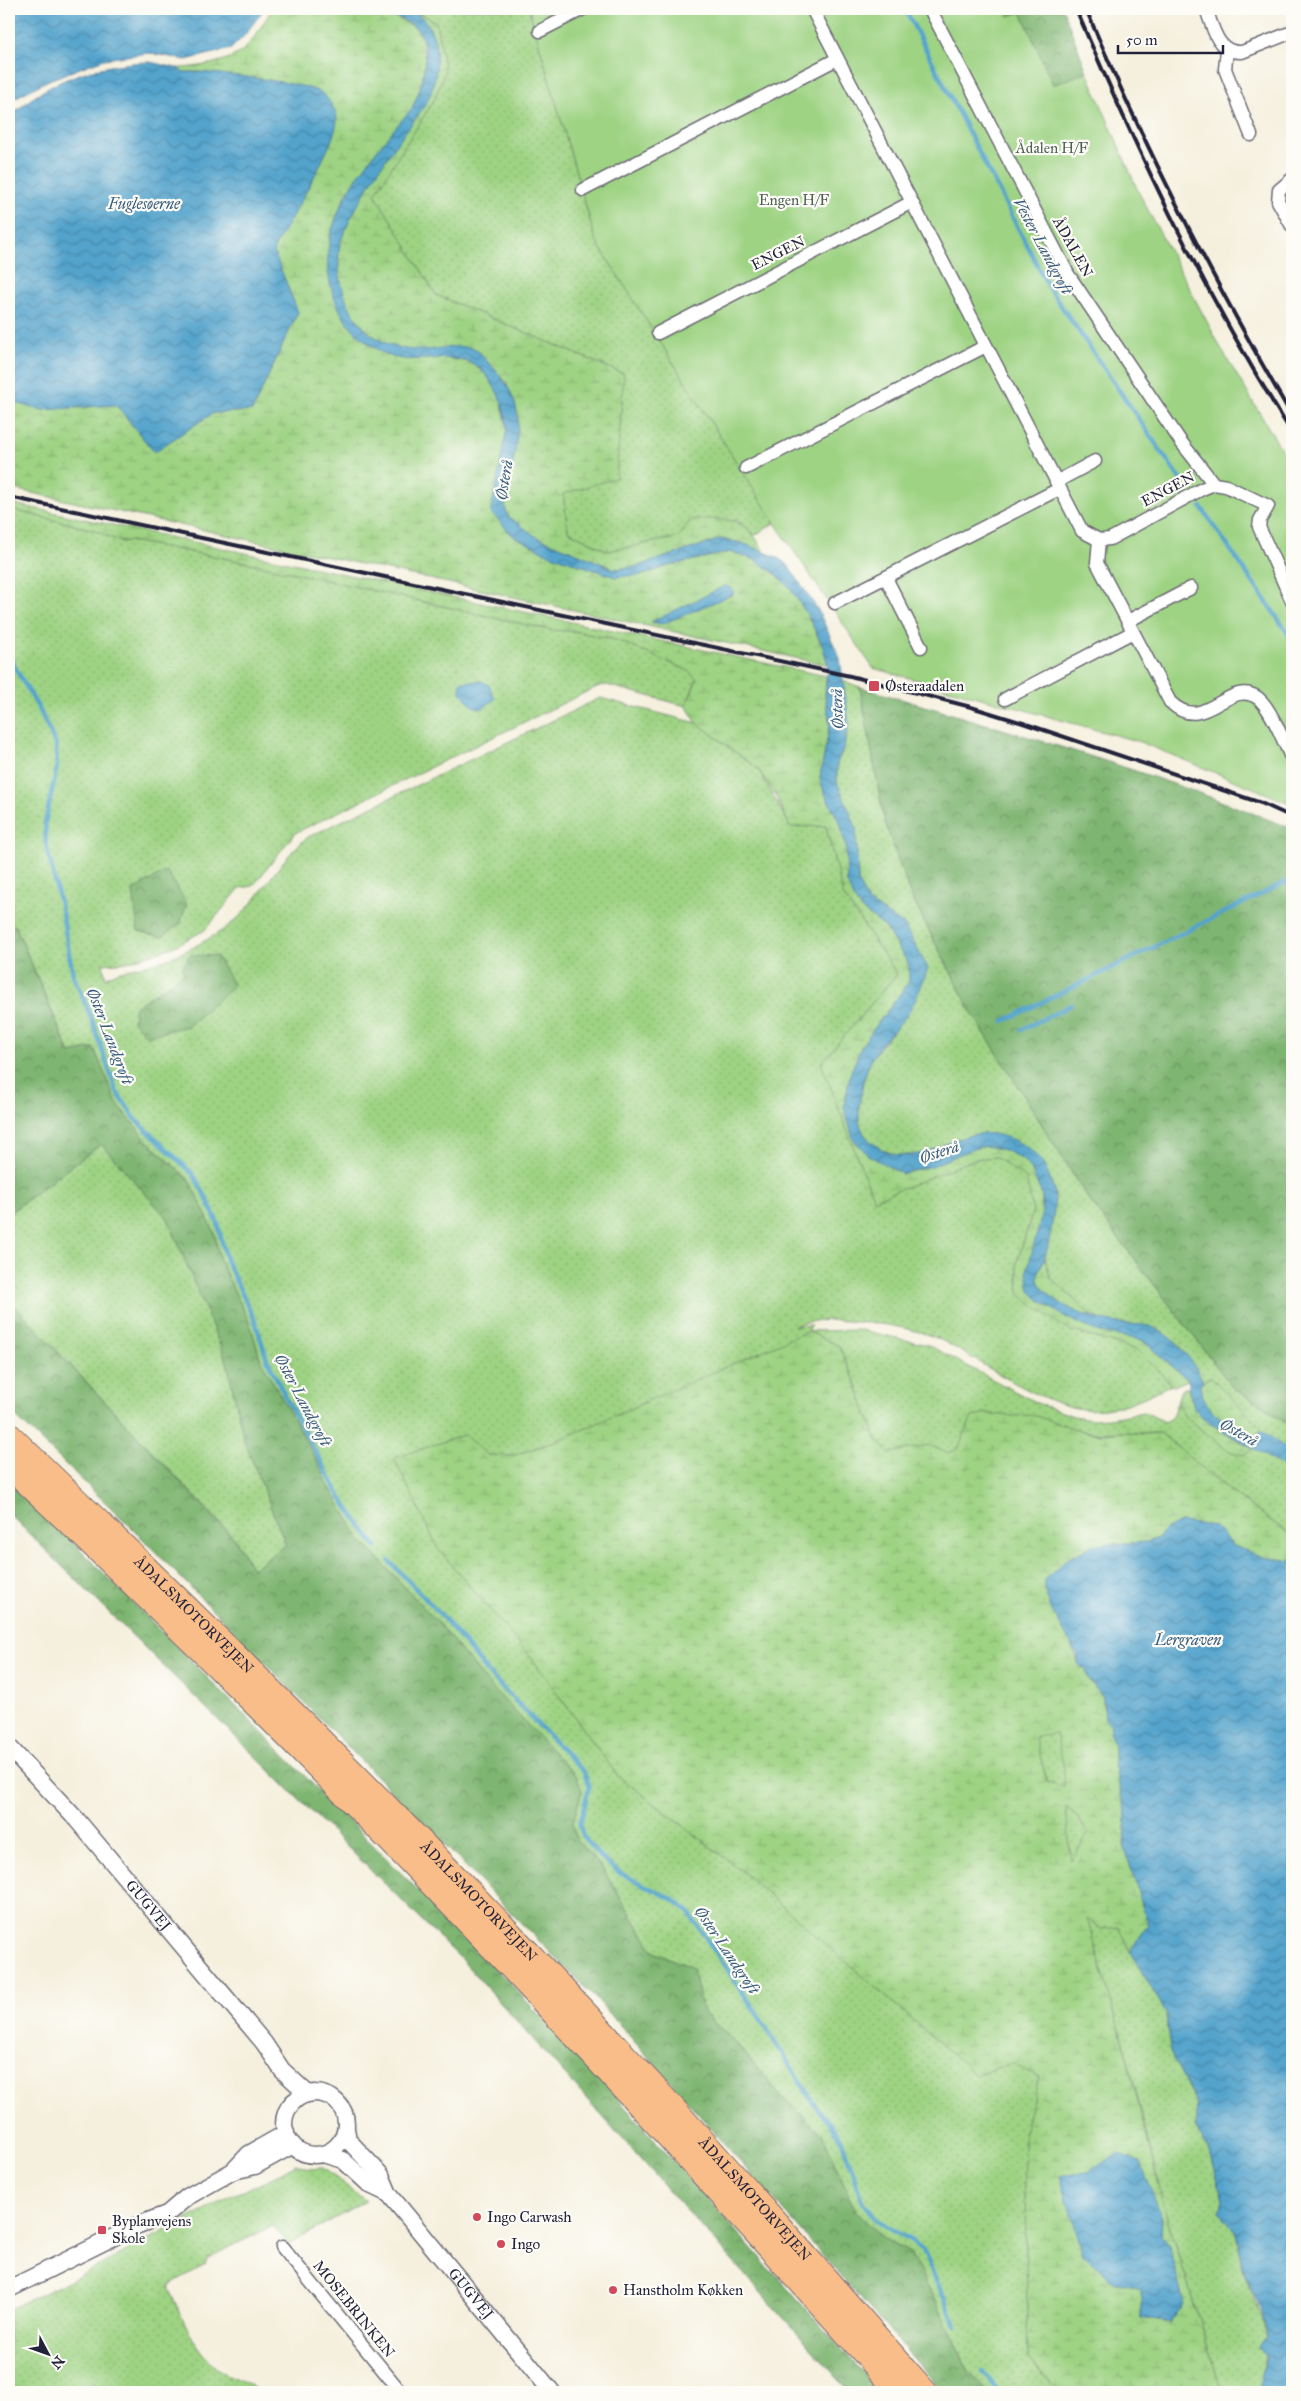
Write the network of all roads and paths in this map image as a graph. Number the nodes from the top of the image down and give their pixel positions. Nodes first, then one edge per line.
1 (584, 9) edge
2 (812, 9) edge
3 (930, 9) edge
4 (1206, 9) edge
5 (540, 31) dead end
6 (1292, 32) edge
7 (1227, 50) junction
8 (837, 59) junction
9 (1251, 135) dead end
10 (1292, 180) edge
11 (584, 190) dead end
12 (912, 202) junction
13 (1292, 226) edge
14 (658, 333) dead end
15 (986, 346) junction
16 (1095, 461) dead end
17 (746, 468) dead end
18 (1214, 484) junction
19 (1058, 485) junction
20 (1099, 540) junction
21 (886, 578) junction
22 (1191, 588) dead end
23 (1292, 601) edge
24 (835, 603) dead end
25 (1130, 626) junction
26 (921, 647) dead end
27 (1005, 699) dead end
28 (1292, 759) edge
29 (9, 1435) edge
30 (9, 1466) edge
31 (9, 1747) edge
32 (282, 2070) junction
33 (308, 2094) junction
34 (291, 2105) junction
35 (346, 2129) junction
36 (289, 2139) junction
37 (323, 2154) junction
38 (389, 2194) junction
39 (282, 2247) dead end
40 (9, 2289) edge
41 (401, 2392) edge
42 (552, 2392) edge
43 (898, 2392) edge
44 (925, 2392) edge

1 - 5 street
2 - 8 street
3 - 18 street, ÅDALEN
4 - 7 street
6 - 7 street
7 - 9 street
8 - 11 street
8 - 12 street
10 - 13 street
12 - 14 street, ENGEN
12 - 15 street
15 - 17 street
15 - 19 street
16 - 19 street
18 - 20 street, ENGEN
18 - 23 street, ENGEN
19 - 20 street
19 - 21 street
20 - 25 street
21 - 24 street
21 - 26 street
22 - 25 street
25 - 27 street
25 - 28 street
29 - 44 highway, ÅDALSMOTORVEJEN
30 - 43 highway, ÅDALSMOTORVEJEN
31 - 32 street, GUGVEJ
32 - 33 street, GUGVEJ
32 - 34 street, GUGVEJ
33 - 34 street
33 - 35 street
34 - 36 street
35 - 37 street
35 - 38 street, GUGVEJ
36 - 37 street
36 - 40 street
37 - 38 street, GUGVEJ
38 - 42 street, GUGVEJ
39 - 41 street, MOSEBRINKEN

